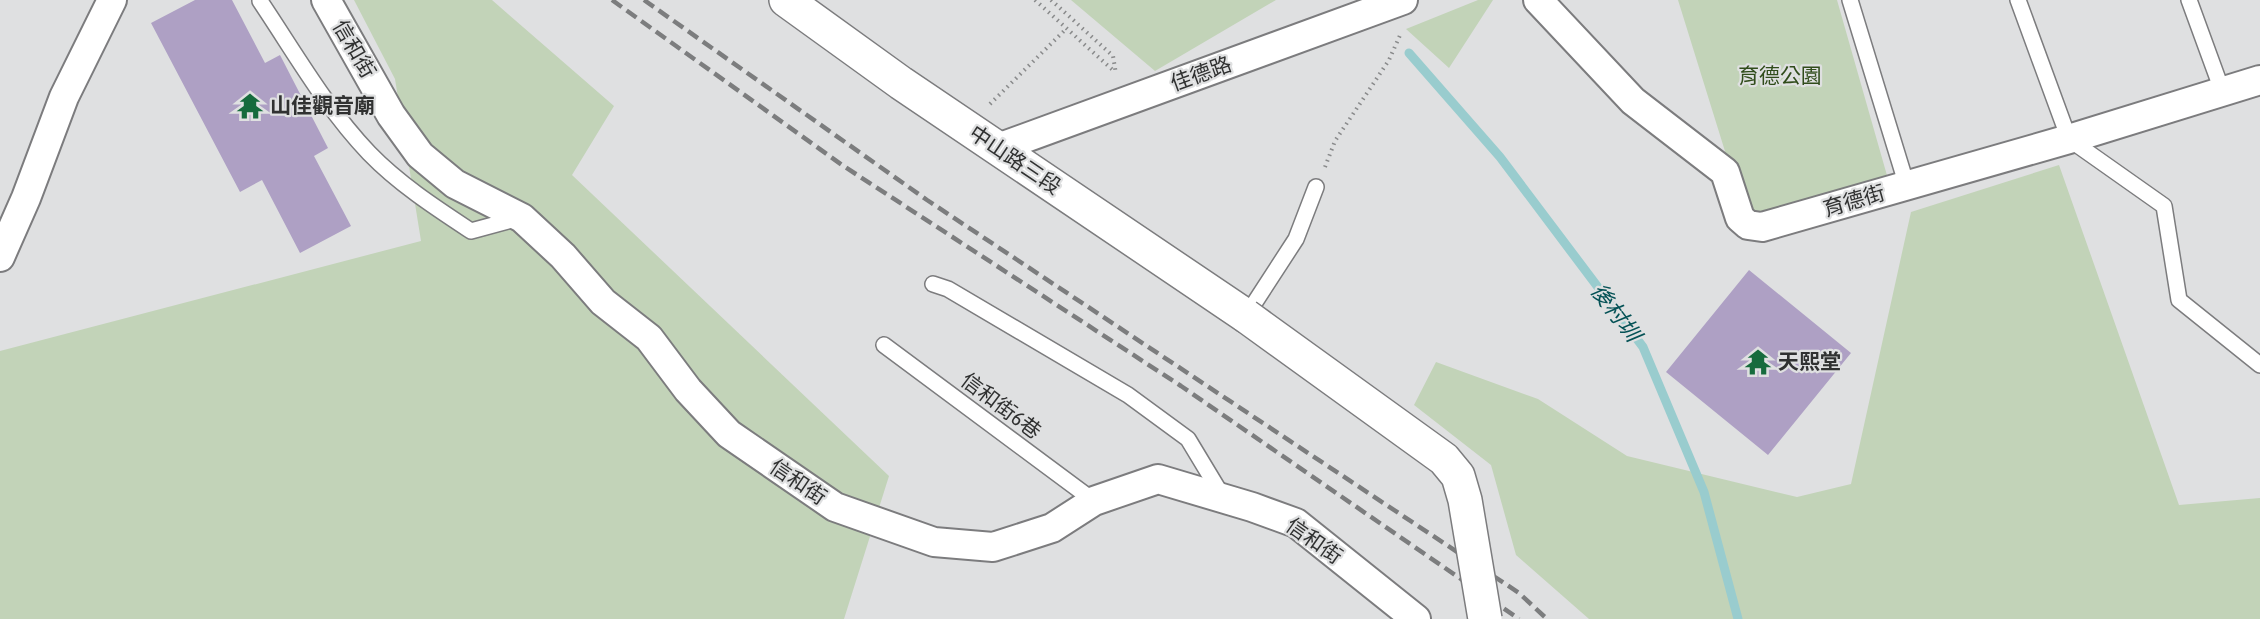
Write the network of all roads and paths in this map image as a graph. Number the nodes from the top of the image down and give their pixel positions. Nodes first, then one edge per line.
1 (112, 0) edge
2 (326, 0) edge
3 (786, 0) edge
4 (1035, 0) edge
5 (1051, 0) edge
6 (1538, 0) edge
7 (1850, 0) edge
8 (2018, 0) edge
9 (2189, 0) edge
10 (260, 1) edge
11 (1403, 14) edge
12 (1066, 29) junction
13 (1116, 73) junction
14 (2260, 80) edge
15 (1121, 81) dead end
16 (2223, 93) junction
17 (966, 128) junction
18 (2069, 139) junction
19 (998, 148) junction
20 (1907, 186) junction
21 (1316, 187) joint
22 (522, 218) junction
23 (0, 257) edge
24 (933, 284) dead end
25 (1246, 316) junction
26 (884, 345) dead end
27 (2260, 365) edge
28 (1224, 500) junction
29 (1094, 501) junction
30 (1416, 619) edge
31 (1485, 619) edge

1 - 23 street
2 - 22 street, 信和街
3 - 17 main road, 中山路三段
4 - 12 path
5 - 13 path
6 - 20 street, 育德街
7 - 20 lane
8 - 18 lane
9 - 16 lane
10 - 22 lane
11 - 19 street, 佳德路
11 - 21 path
12 - 13 path
12 - 17 path
13 - 15 path
14 - 16 street, 育德街
16 - 18 street, 育德街
17 - 19 main road, 中山路三段
18 - 20 street, 育德街
18 - 27 lane
19 - 25 main road, 中山路三段
21 - 25 lane
22 - 29 street, 信和街
24 - 28 lane
25 - 31 main road, 中山路三段, bridge
26 - 29 lane, 信和街6巷
28 - 29 street, 信和街
28 - 30 street, 信和街

